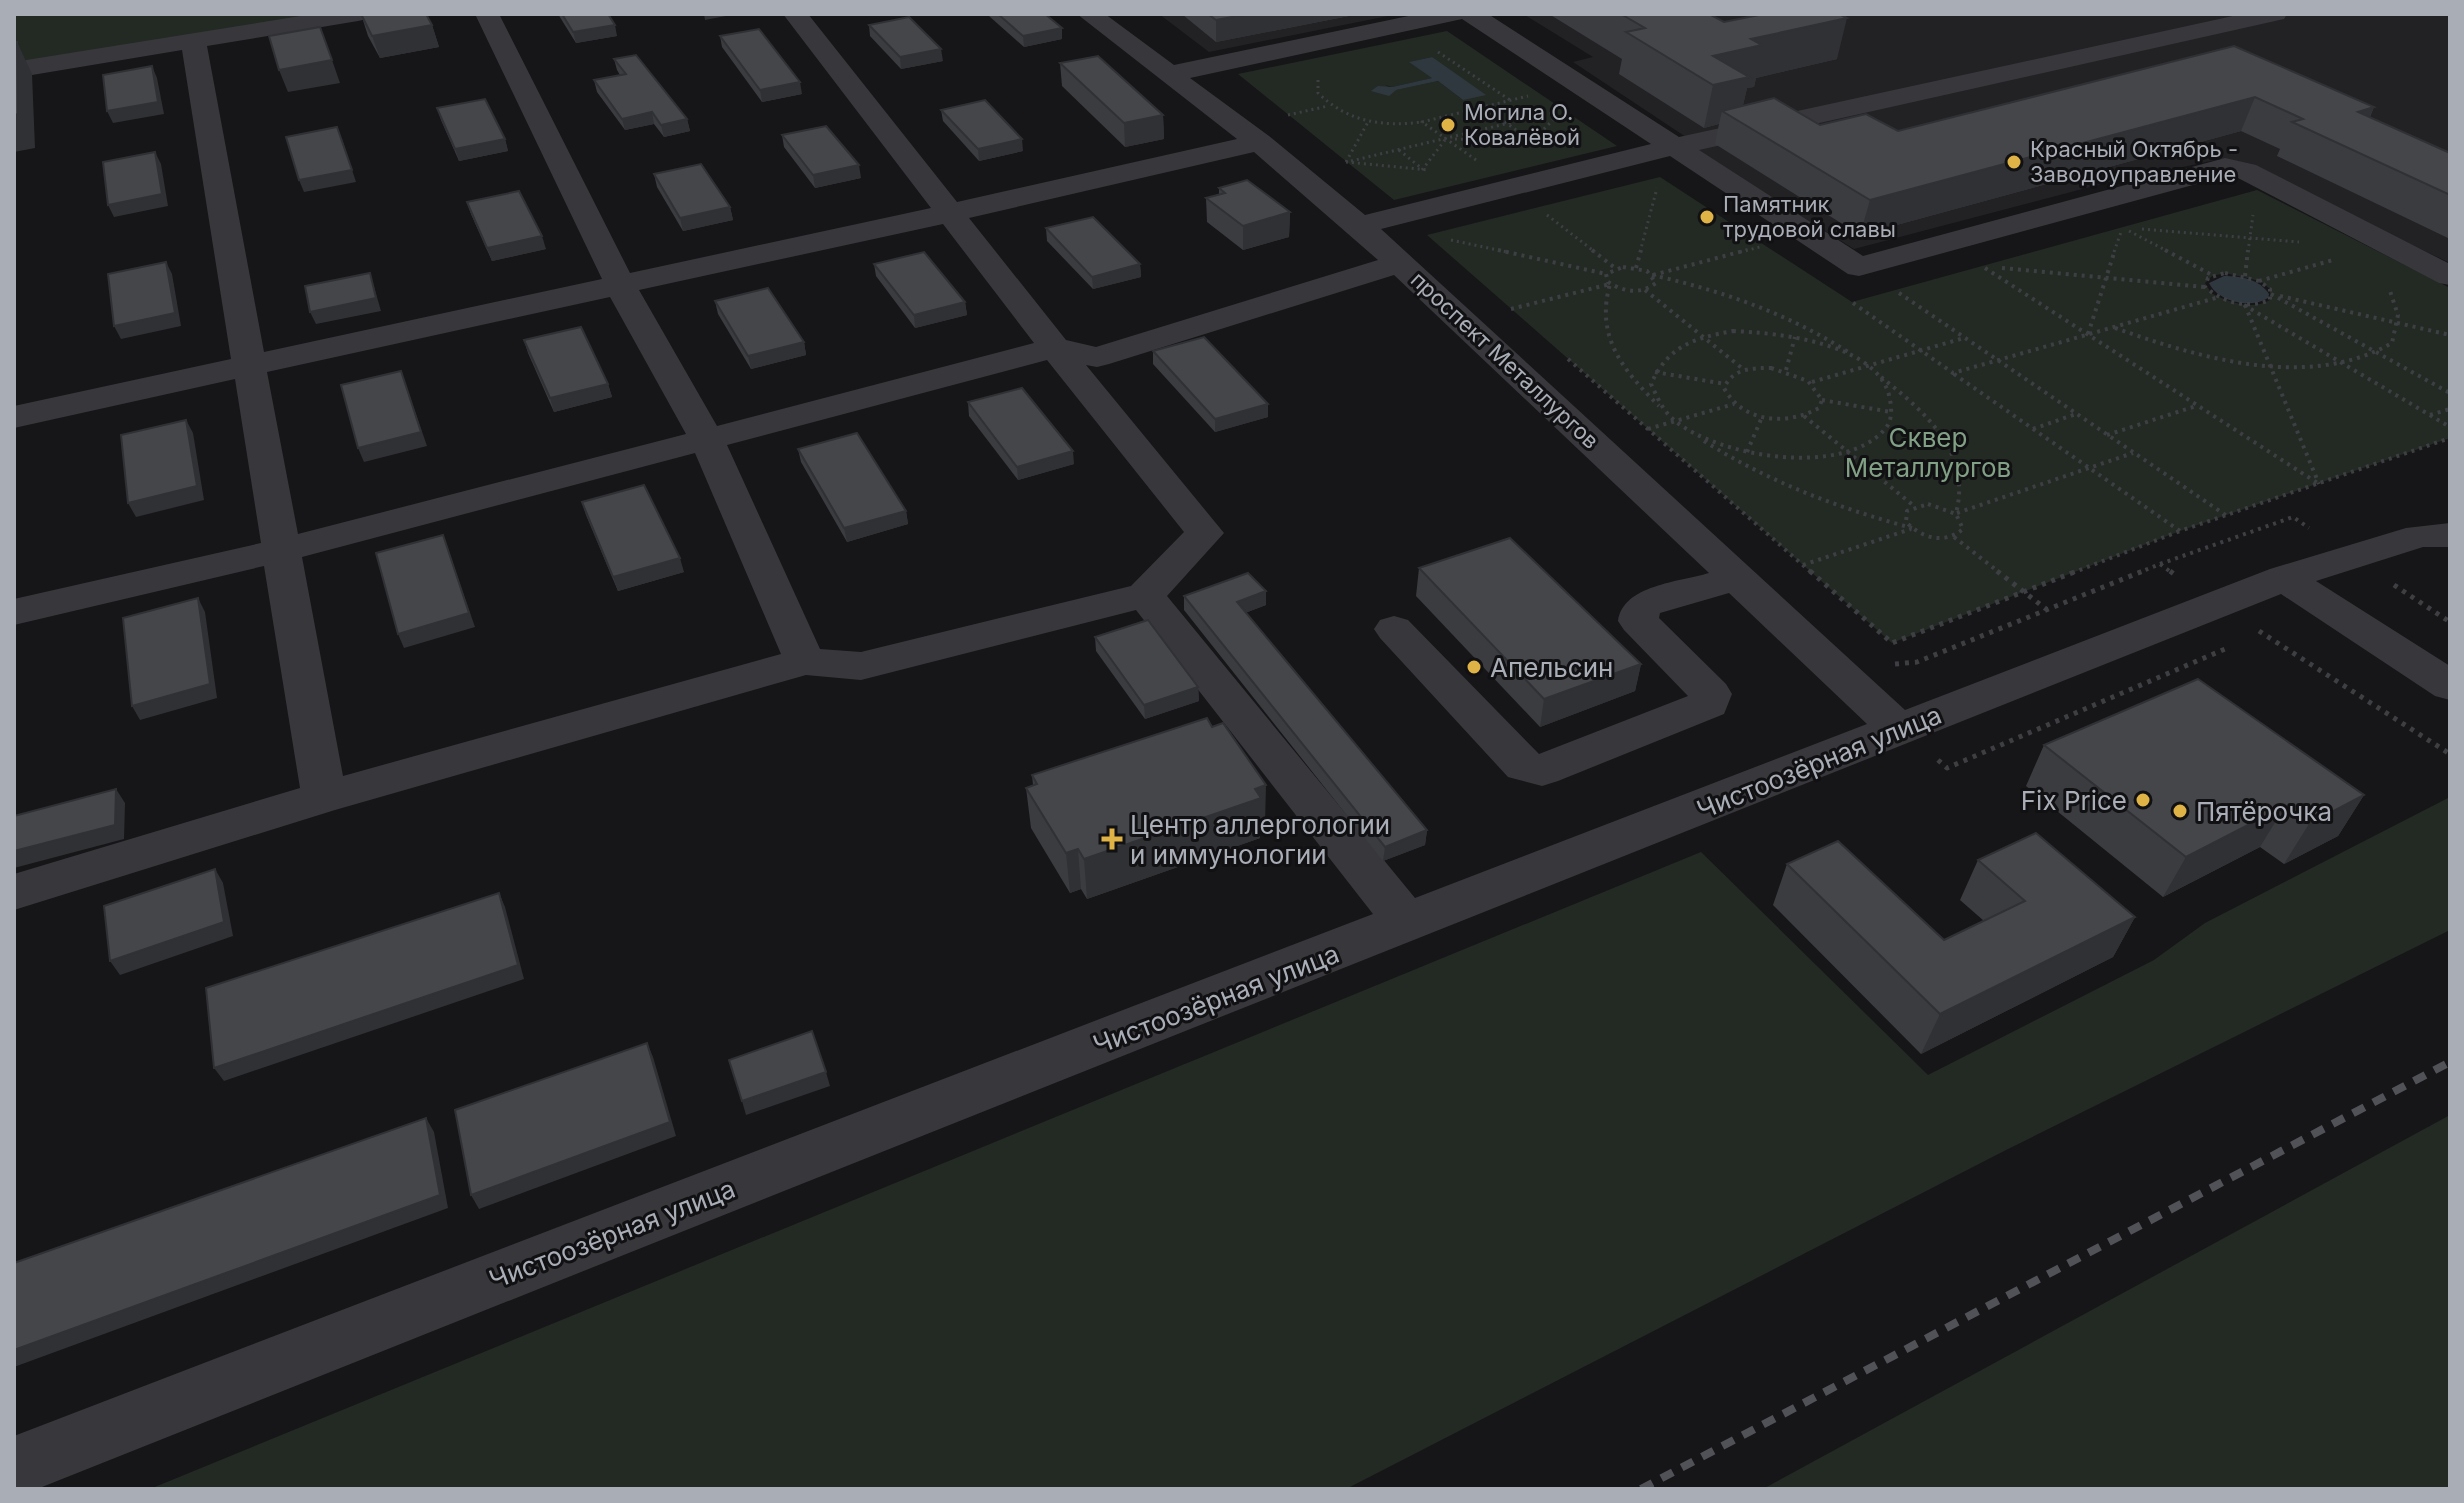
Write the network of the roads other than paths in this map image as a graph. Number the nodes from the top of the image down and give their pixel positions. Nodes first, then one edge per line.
1 (358, 14) edge
2 (487, 14) edge
3 (795, 14) edge
4 (1089, 14) edge
5 (1453, 14) edge
6 (1471, 14) edge
7 (2275, 14) edge
8 (193, 41) junction
9 (14, 70) edge
10 (1170, 74) junction
11 (1259, 142) junction
12 (1674, 147) junction
13 (950, 213) junction
14 (1359, 225) junction
15 (1401, 263) junction
16 (2450, 276) edge
17 (620, 285) junction
18 (1055, 348) junction
19 (250, 365) junction
20 (14, 417) edge
21 (706, 438) junction
22 (2450, 503) edge
23 (2435, 535) edge
24 (283, 550) junction
25 (1737, 578) junction
26 (2284, 578) junction
27 (1145, 595) junction
28 (14, 612) edge
29 (1394, 629) dead end
30 (805, 661) junction
31 (2450, 686) edge
32 (1900, 730) junction
33 (324, 797) junction
34 (14, 892) edge
35 (1408, 924) junction
36 (14, 1467) edge

1 - 8 street
2 - 17 street
3 - 13 street
4 - 10 street, проспект Металлургов
5 - 10 street
6 - 12 street
7 - 12 street
8 - 9 street
8 - 19 street
10 - 11 street, проспект Металлургов
11 - 13 street
11 - 14 street, проспект Металлургов
12 - 14 street
12 - 16 street
13 - 17 street
13 - 18 street
14 - 15 street, проспект Металлургов
15 - 18 street
15 - 25 street, проспект Металлургов
17 - 19 street
17 - 21 street
18 - 21 street
18 - 27 street
19 - 20 street
19 - 24 street
21 - 24 street
21 - 30 street
22 - 23 street, Чистоозёрная улица
23 - 26 street, Чистоозёрная улица
24 - 28 street
24 - 33 street
25 - 29 street
25 - 32 street, проспект Металлургов
26 - 31 street
26 - 32 street, Чистоозёрная улица
27 - 30 street
27 - 35 street
30 - 33 street
32 - 35 street, Чистоозёрная улица
33 - 34 street
35 - 36 street, Чистоозёрная улица

